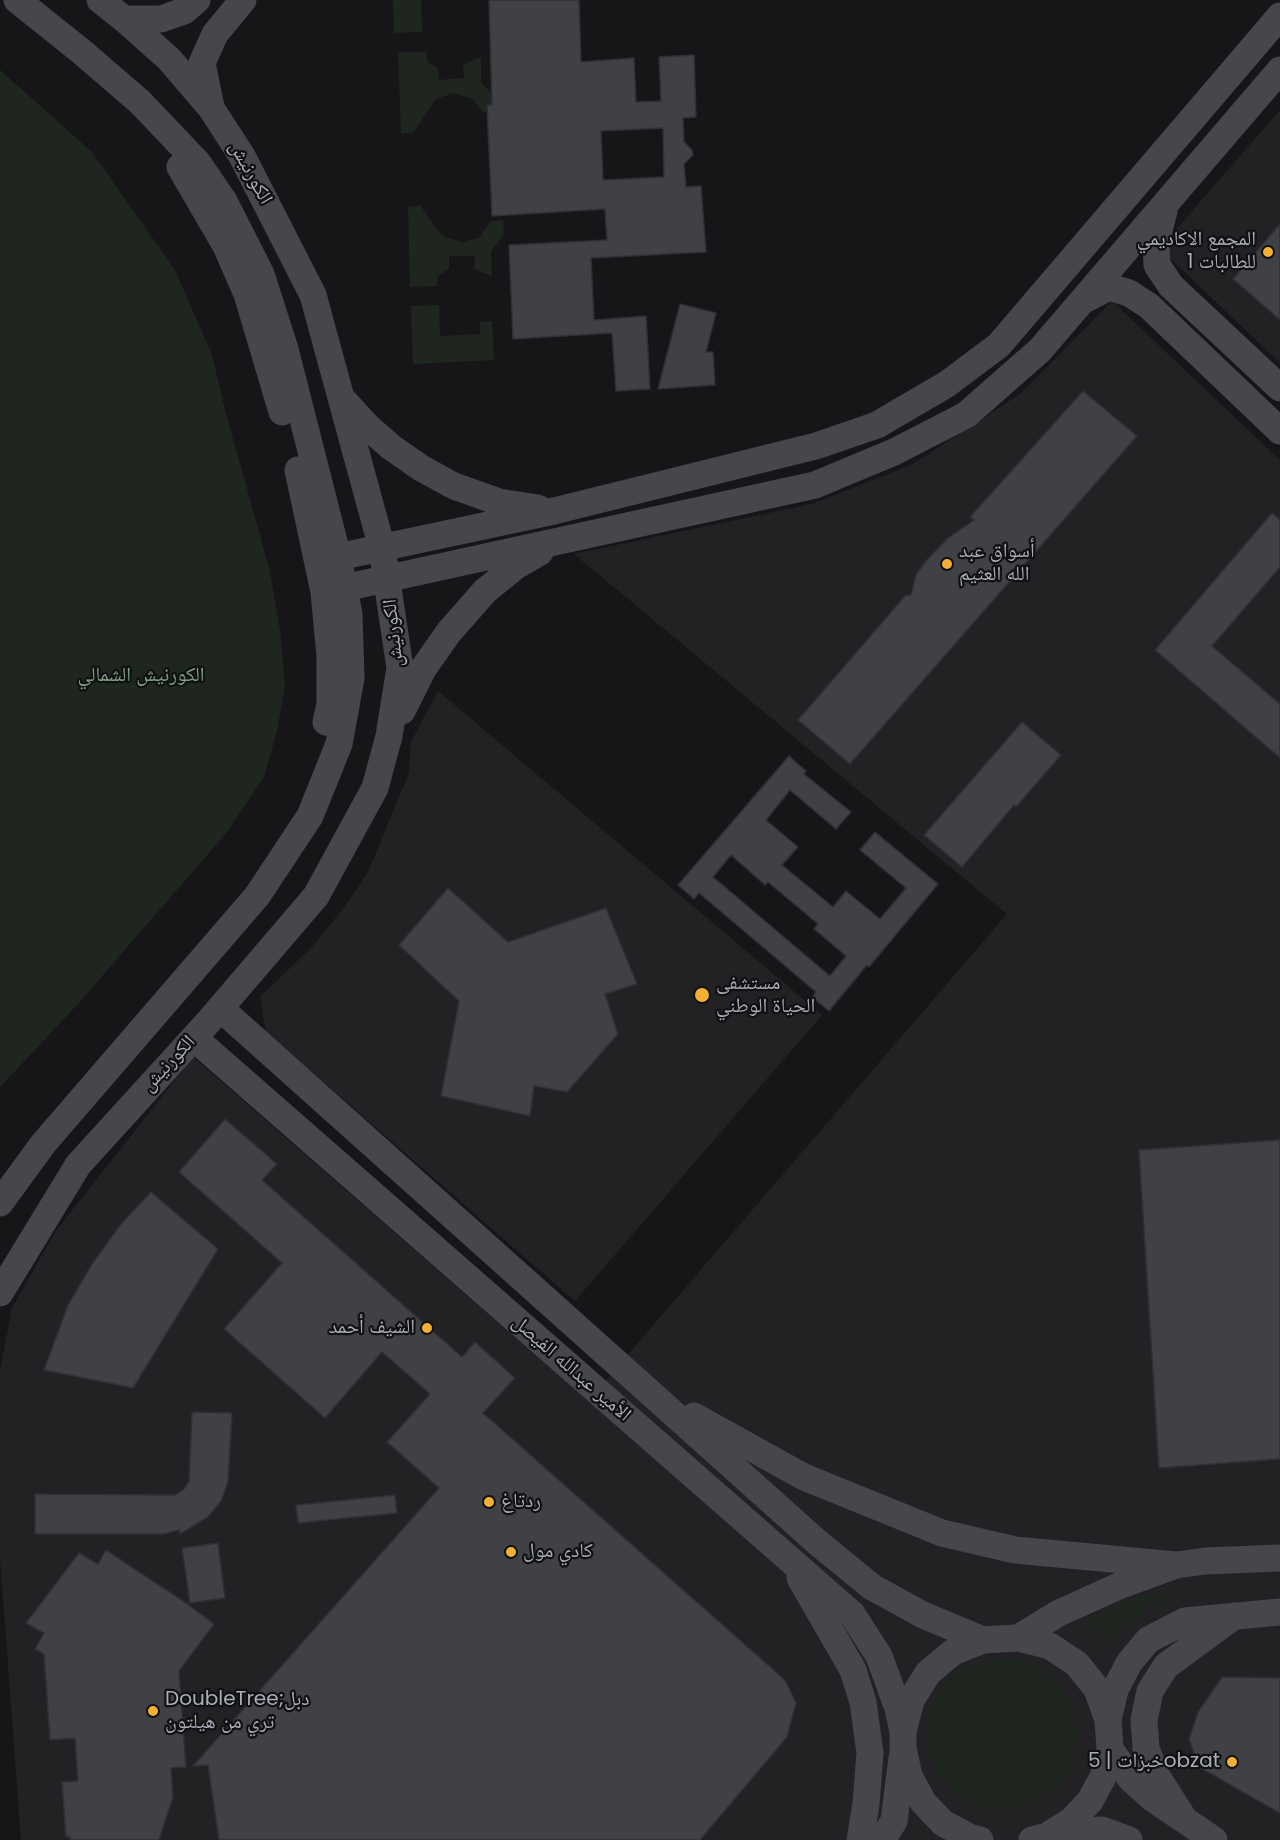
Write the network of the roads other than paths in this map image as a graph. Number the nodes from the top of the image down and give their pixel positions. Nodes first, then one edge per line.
1 (17, 0) edge
2 (100, 0) edge
3 (197, 0) edge
4 (228, 5) edge
5 (1280, 16) edge
6 (124, 19) junction
7 (1280, 70) edge
8 (140, 102) junction
9 (211, 108) junction
10 (1165, 206) junction
11 (1157, 266) junction
12 (1129, 293) junction
13 (1084, 299) junction
14 (1280, 388) edge
15 (343, 399) junction
16 (1280, 430) edge
17 (554, 511) junction
18 (558, 542) junction
19 (382, 548) junction
20 (338, 557) junction
21 (388, 578) junction
22 (344, 588) junction
23 (389, 736) junction
24 (279, 862) junction
25 (220, 1008) junction
26 (194, 1038) junction
27 (0, 1203) edge
28 (0, 1293) edge
29 (645, 1388) junction
30 (1280, 1558) edge
31 (789, 1559) junction
32 (1176, 1565) junction
33 (1280, 1612) edge
34 (1234, 1616) junction
35 (1018, 1638) junction
36 (983, 1640) junction
37 (1108, 1720) junction
38 (903, 1740) junction
39 (1110, 1749) junction
40 (1184, 1819) junction
41 (1039, 1838) edge
42 (860, 1840) edge
43 (882, 1840) edge
44 (980, 1840) edge
45 (1129, 1840) edge
46 (1214, 1840) edge

1 - 8 street, الكورنيش
2 - 6 street, الكورنيش
3 - 6 street
4 - 9 street
5 - 17 street
6 - 9 street, الكورنيش
7 - 10 street
8 - 20 street, الكورنيش
8 - 24 street
9 - 15 street, الكورنيش
10 - 11 street
10 - 13 street
11 - 12 street
11 - 14 street
12 - 13 street
12 - 16 street
13 - 18 street
15 - 17 street
15 - 19 street, الكورنيش
17 - 19 street
18 - 21 street
18 - 23 street
19 - 20 street
19 - 21 street, الكورنيش
20 - 22 street, الكورنيش
21 - 22 street
21 - 23 street, الكورنيش
22 - 24 street, الكورنيش
23 - 25 street, الكورنيش
24 - 27 street, الكورنيش
25 - 26 street, الكورنيش
25 - 29 street, الأمير عبدالله الفيصل
26 - 28 street, الكورنيش
26 - 31 street, الأمير عبدالله الفيصل
29 - 32 street
29 - 36 street, الأمير عبدالله الفيصل
30 - 32 street
31 - 38 street, الأمير عبدالله الفيصل
31 - 42 street
32 - 35 street
33 - 34 street
34 - 37 street
34 - 40 street
35 - 36 street
35 - 37 street
36 - 38 street
37 - 39 street
38 - 43 street
38 - 44 street, الأمير عبدالله الفيصل
39 - 40 street
39 - 41 street
40 - 46 street
41 - 45 street

